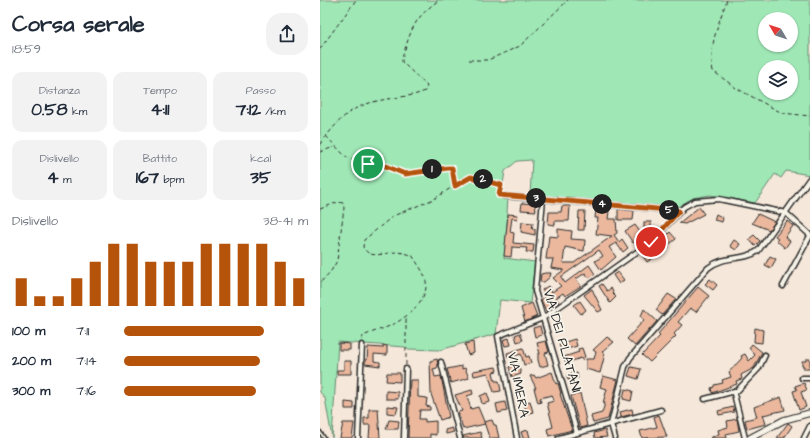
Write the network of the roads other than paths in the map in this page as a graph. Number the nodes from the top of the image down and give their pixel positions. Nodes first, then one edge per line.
1 (810, 178) edge
2 (504, 196) road end
3 (543, 199) junction
4 (679, 211) junction
5 (786, 213) junction
6 (810, 235) edge
7 (783, 286) dead end
8 (543, 318) junction
9 (362, 345) road end
10 (764, 355) dead end
11 (441, 362) dead end
12 (406, 369) road end
13 (802, 378) dead end
14 (810, 378) edge
15 (735, 391) junction
16 (705, 399) dead end
17 (662, 410) dead end
18 (810, 413) edge
19 (611, 424) junction
20 (810, 426) edge
21 (320, 432) edge
22 (578, 433) junction
23 (324, 438) edge
24 (358, 438) edge
25 (404, 438) edge
26 (460, 438) edge
27 (517, 438) edge
28 (559, 438) edge
29 (615, 438) edge
30 (745, 438) edge
31 (750, 438) edge
32 (804, 438) edge

1 - 5 street
2 - 3 street
3 - 4 street
3 - 8 street, VIA DEI PLATANI
4 - 5 street
4 - 8 street
5 - 6 street
5 - 19 street
6 - 7 street
8 - 22 street, VIA DEI PLATANI
8 - 27 street, VIA IMERA
9 - 24 street
10 - 15 street
11 - 26 street
12 - 25 street
13 - 14 street
15 - 16 street
15 - 30 street
17 - 19 street
18 - 31 street
19 - 22 street
19 - 29 street
20 - 32 street
21 - 23 lane
22 - 28 street

